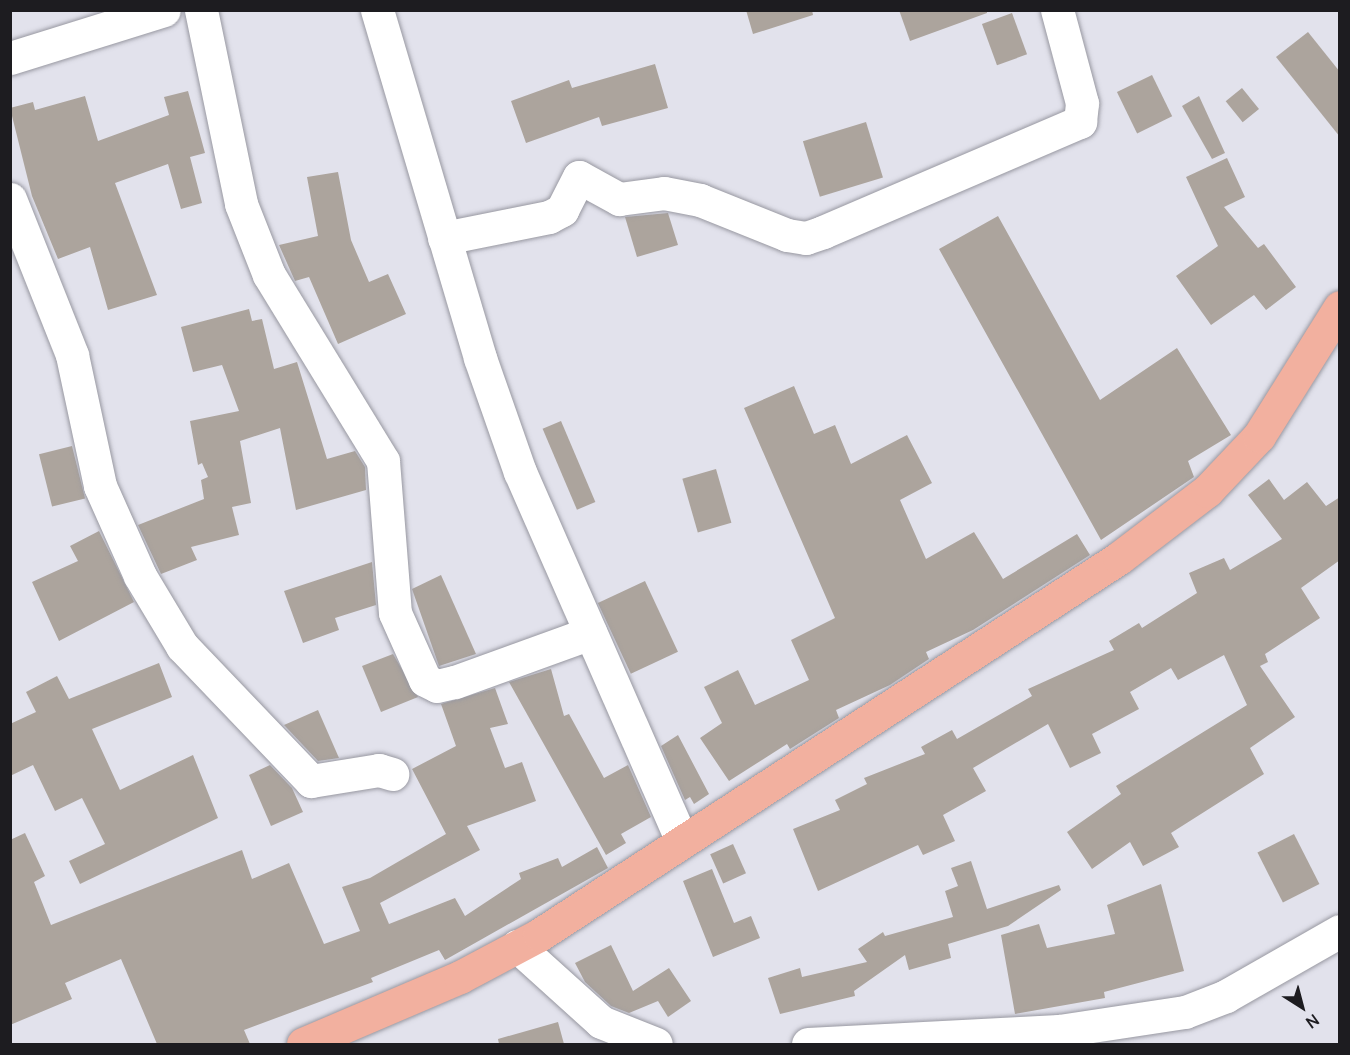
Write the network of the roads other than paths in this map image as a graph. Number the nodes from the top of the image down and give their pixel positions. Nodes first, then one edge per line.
1 (164, 10) edge
2 (201, 10) edge
3 (377, 10) edge
4 (1057, 10) edge
5 (10, 58) edge
6 (10, 199) edge
7 (444, 238) junction
8 (1340, 307) edge
9 (590, 633) junction
10 (392, 774) dead end
11 (681, 838) junction
12 (1340, 931) edge
13 (517, 946) junction
14 (303, 1044) edge
15 (656, 1044) edge
16 (808, 1044) edge

1 - 5 street
2 - 9 street
3 - 7 street
4 - 7 street
6 - 10 street
7 - 9 street
8 - 11 main road
9 - 11 street
11 - 13 main road
12 - 16 street
13 - 14 main road
13 - 15 street

